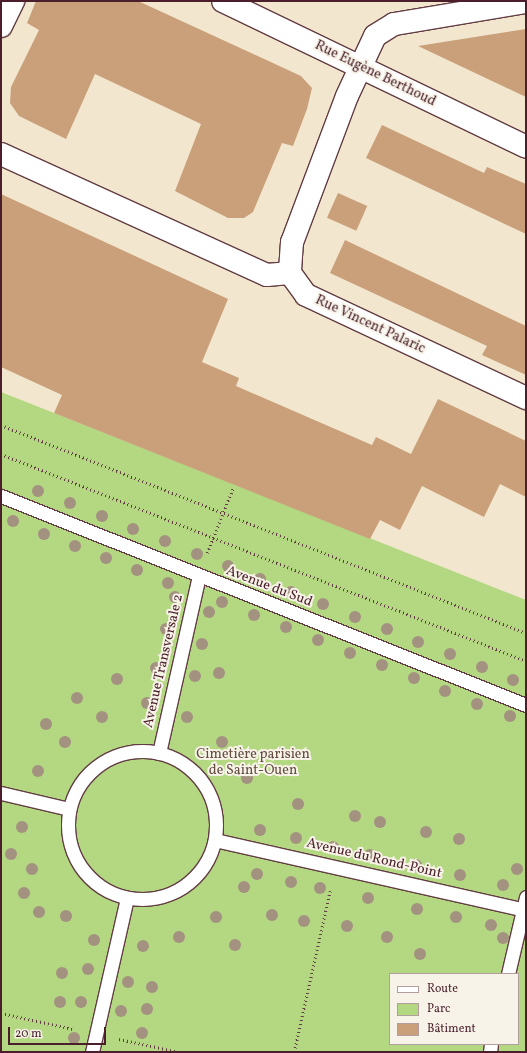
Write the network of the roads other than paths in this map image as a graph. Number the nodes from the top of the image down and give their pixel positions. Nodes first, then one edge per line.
1 (12, 1) edge
2 (223, 1) edge
3 (526, 2) edge
4 (1, 26) edge
5 (360, 67) junction
6 (526, 147) edge
7 (1, 154) edge
8 (290, 272) junction
9 (526, 398) edge
10 (1, 496) edge
11 (200, 576) junction
12 (526, 705) edge
13 (159, 753) junction
14 (1, 794) edge
15 (69, 809) junction
16 (215, 840) junction
17 (127, 898) junction
18 (525, 906) edge
19 (508, 973) edge
20 (92, 1052) edge

1 - 4 street
2 - 5 street, Rue Eugène Berthoud
3 - 5 street
5 - 6 street, Rue Eugène Berthoud
5 - 8 street
7 - 8 street
8 - 9 street, Rue Vincent Palaric
10 - 11 lane, Avenue du Sud
11 - 12 lane, Avenue du Sud
11 - 13 lane, Avenue Transversale 2
13 - 15 lane
13 - 16 lane
14 - 15 lane
15 - 17 lane
16 - 17 lane
16 - 18 lane, Avenue du Rond-Point
17 - 20 lane
18 - 19 lane

